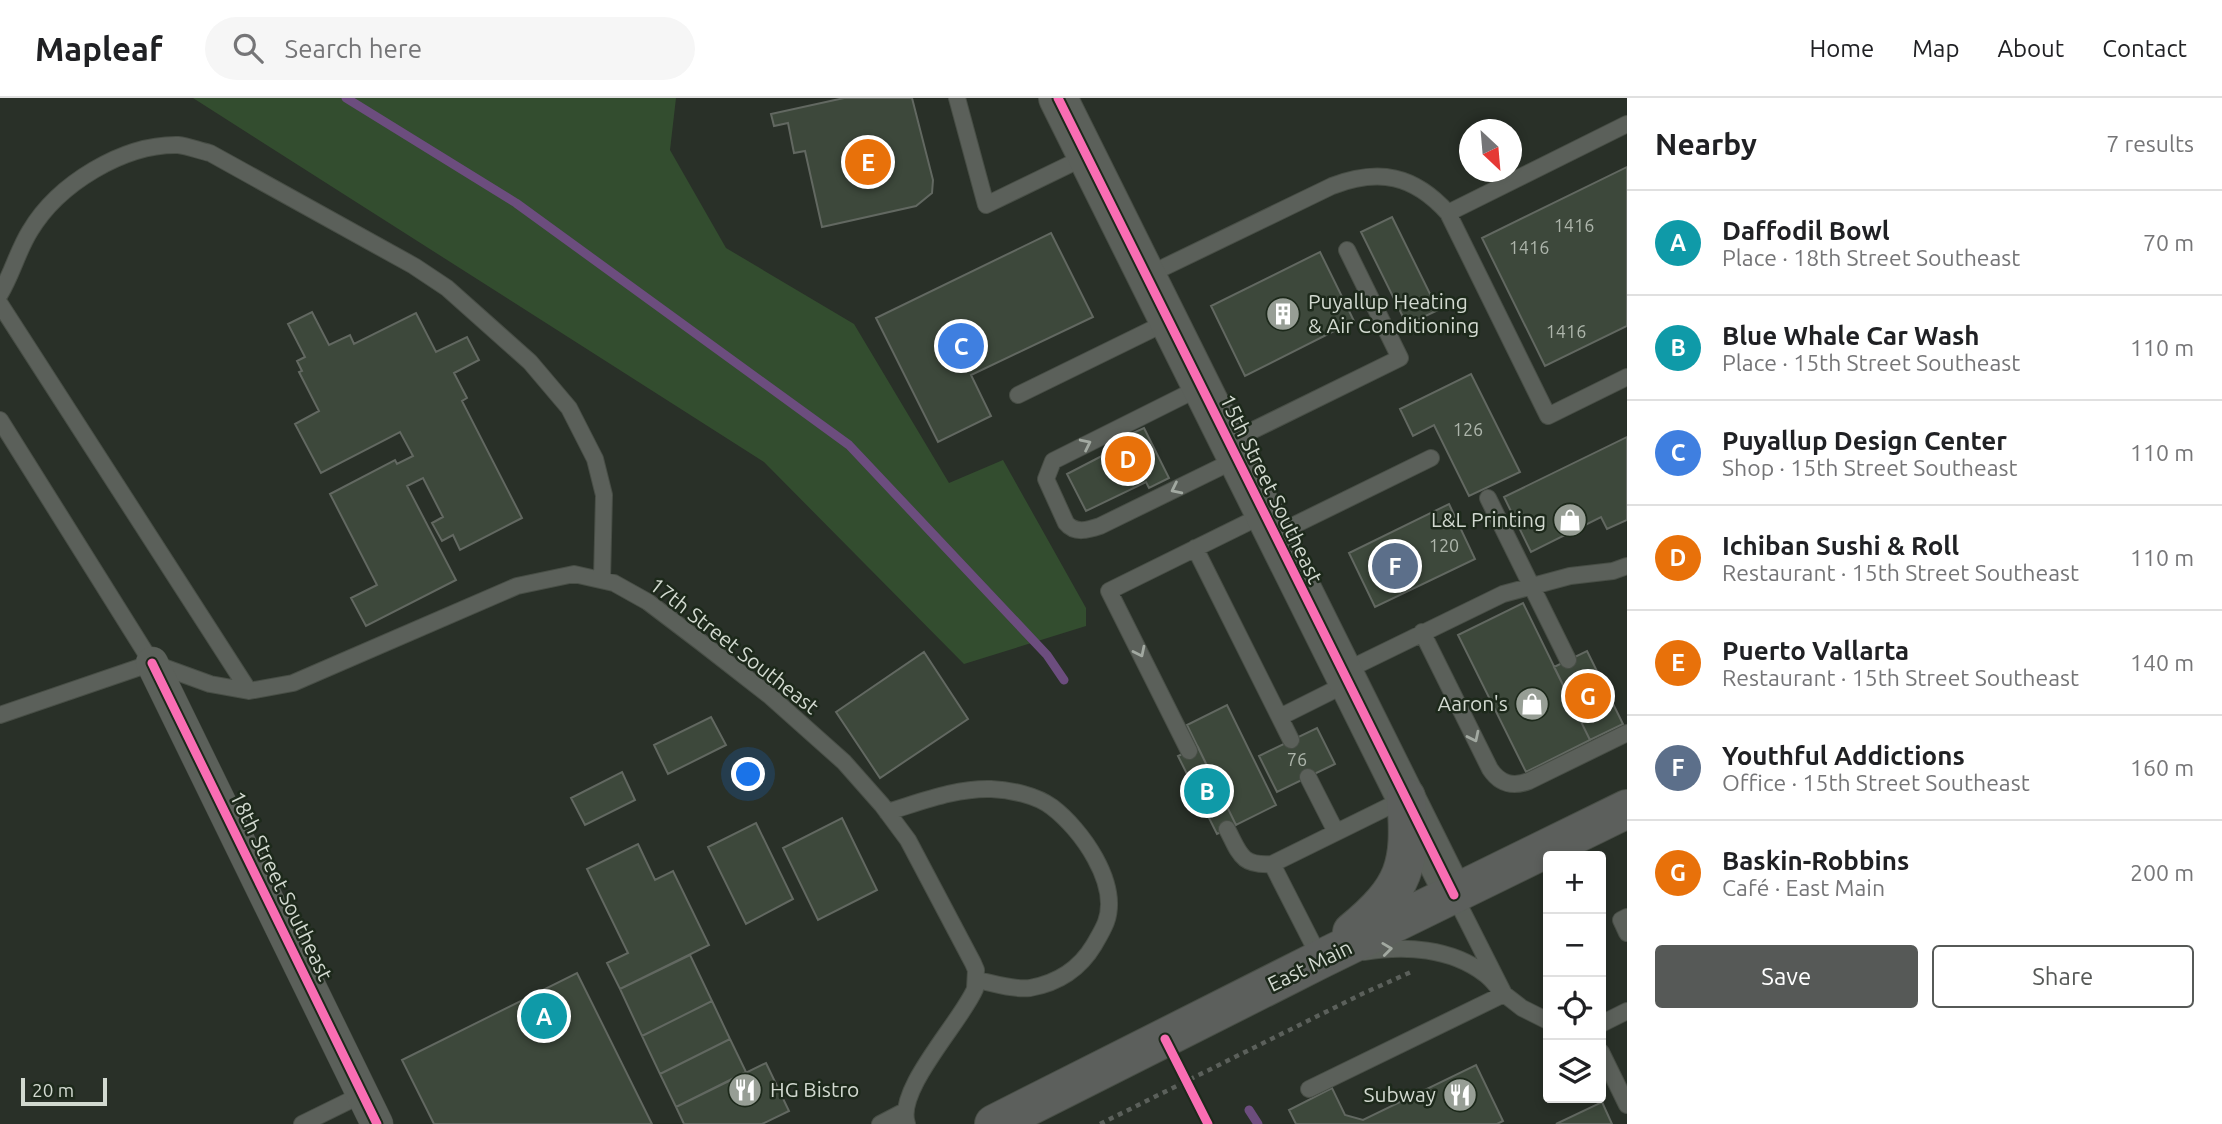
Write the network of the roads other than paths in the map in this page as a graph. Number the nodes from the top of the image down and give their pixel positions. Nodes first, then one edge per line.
1 (957, 98) edge
2 (1058, 98) edge
3 (1627, 124) edge
4 (1087, 156) junction
5 (1448, 213) junction
6 (1347, 250) dead end
7 (1146, 276) junction
8 (0, 294) edge
9 (0, 304) edge
10 (1169, 321) junction
11 (1627, 377) edge
12 (1201, 387) junction
13 (1018, 395) dead end
14 (0, 420) edge
15 (1233, 451) junction
16 (1431, 458) dead end
17 (1488, 498) dead end
18 (1269, 524) junction
19 (1195, 548) junction
20 (1627, 566) edge
21 (603, 580) junction
22 (1532, 587) junction
23 (1422, 632) junction
24 (1568, 660) dead end
25 (152, 663) junction
26 (1345, 677) junction
27 (249, 691) junction
28 (0, 715) edge
29 (1280, 718) junction
30 (1627, 733) edge
31 (1291, 740) dead end
32 (1189, 751) dead end
33 (1308, 777) dead end
34 (1406, 797) junction
35 (1627, 809) edge
36 (887, 812) junction
37 (1227, 829) dead end
38 (1336, 832) junction
39 (1272, 864) junction
40 (1454, 895) junction
41 (1627, 917) edge
42 (1627, 933) edge
43 (1320, 960) junction
44 (977, 980) junction
45 (1504, 994) junction
46 (1627, 1011) edge
47 (1543, 1018) edge
48 (1606, 1022) edge
49 (1606, 1062) edge
50 (1309, 1089) dead end
51 (363, 1094) junction
52 (1627, 1105) edge
53 (905, 1118) edge
54 (302, 1124) edge
55 (377, 1124) edge
56 (880, 1124) edge
57 (994, 1124) edge

1 - 4 lane
2 - 4 street, 15th Street Southeast
3 - 5 lane
4 - 7 street, 15th Street Southeast
5 - 7 lane
5 - 11 lane
6 - 15 lane
7 - 10 street, 15th Street Southeast
8 - 21 lane
9 - 27 lane
10 - 12 street, 15th Street Southeast
10 - 13 lane
12 - 15 street, 15th Street Southeast
15 -> 12 lane
14 - 25 lane
15 - 18 street, 15th Street Southeast
16 - 18 lane
17 - 22 lane
18 - 19 lane
18 - 26 street, 15th Street Southeast
19 - 29 lane
19 -> 32 lane
20 - 22 lane
21 - 27 lane, 17th Street Southeast
21 - 36 lane, 17th Street Southeast
22 - 23 lane
22 - 24 lane
23 - 26 lane
23 -> 30 lane
25 - 27 lane, 17th Street Southeast
25 - 28 lane
25 - 51 street, 18th Street Southeast
26 - 29 lane
26 - 34 street, 15th Street Southeast
29 - 31 lane
33 - 38 lane
34 - 38 lane
34 - 40 street, 15th Street Southeast
34 - 43 main road
35 - 40 main road, East Main
36 - 44 lane, 17th Street Southeast
36 - 44 lane
37 - 39 lane
38 - 39 lane
39 - 43 lane
40 - 43 main road, East Main
40 - 45 lane
41 - 42 lane
43 -> 45 lane
43 - 57 main road, East Main
44 - 53 lane
45 - 47 lane
45 - 50 lane
46 - 48 lane
49 - 52 lane
51 - 54 lane
51 - 55 street, 18th Street Southeast
53 - 56 lane

